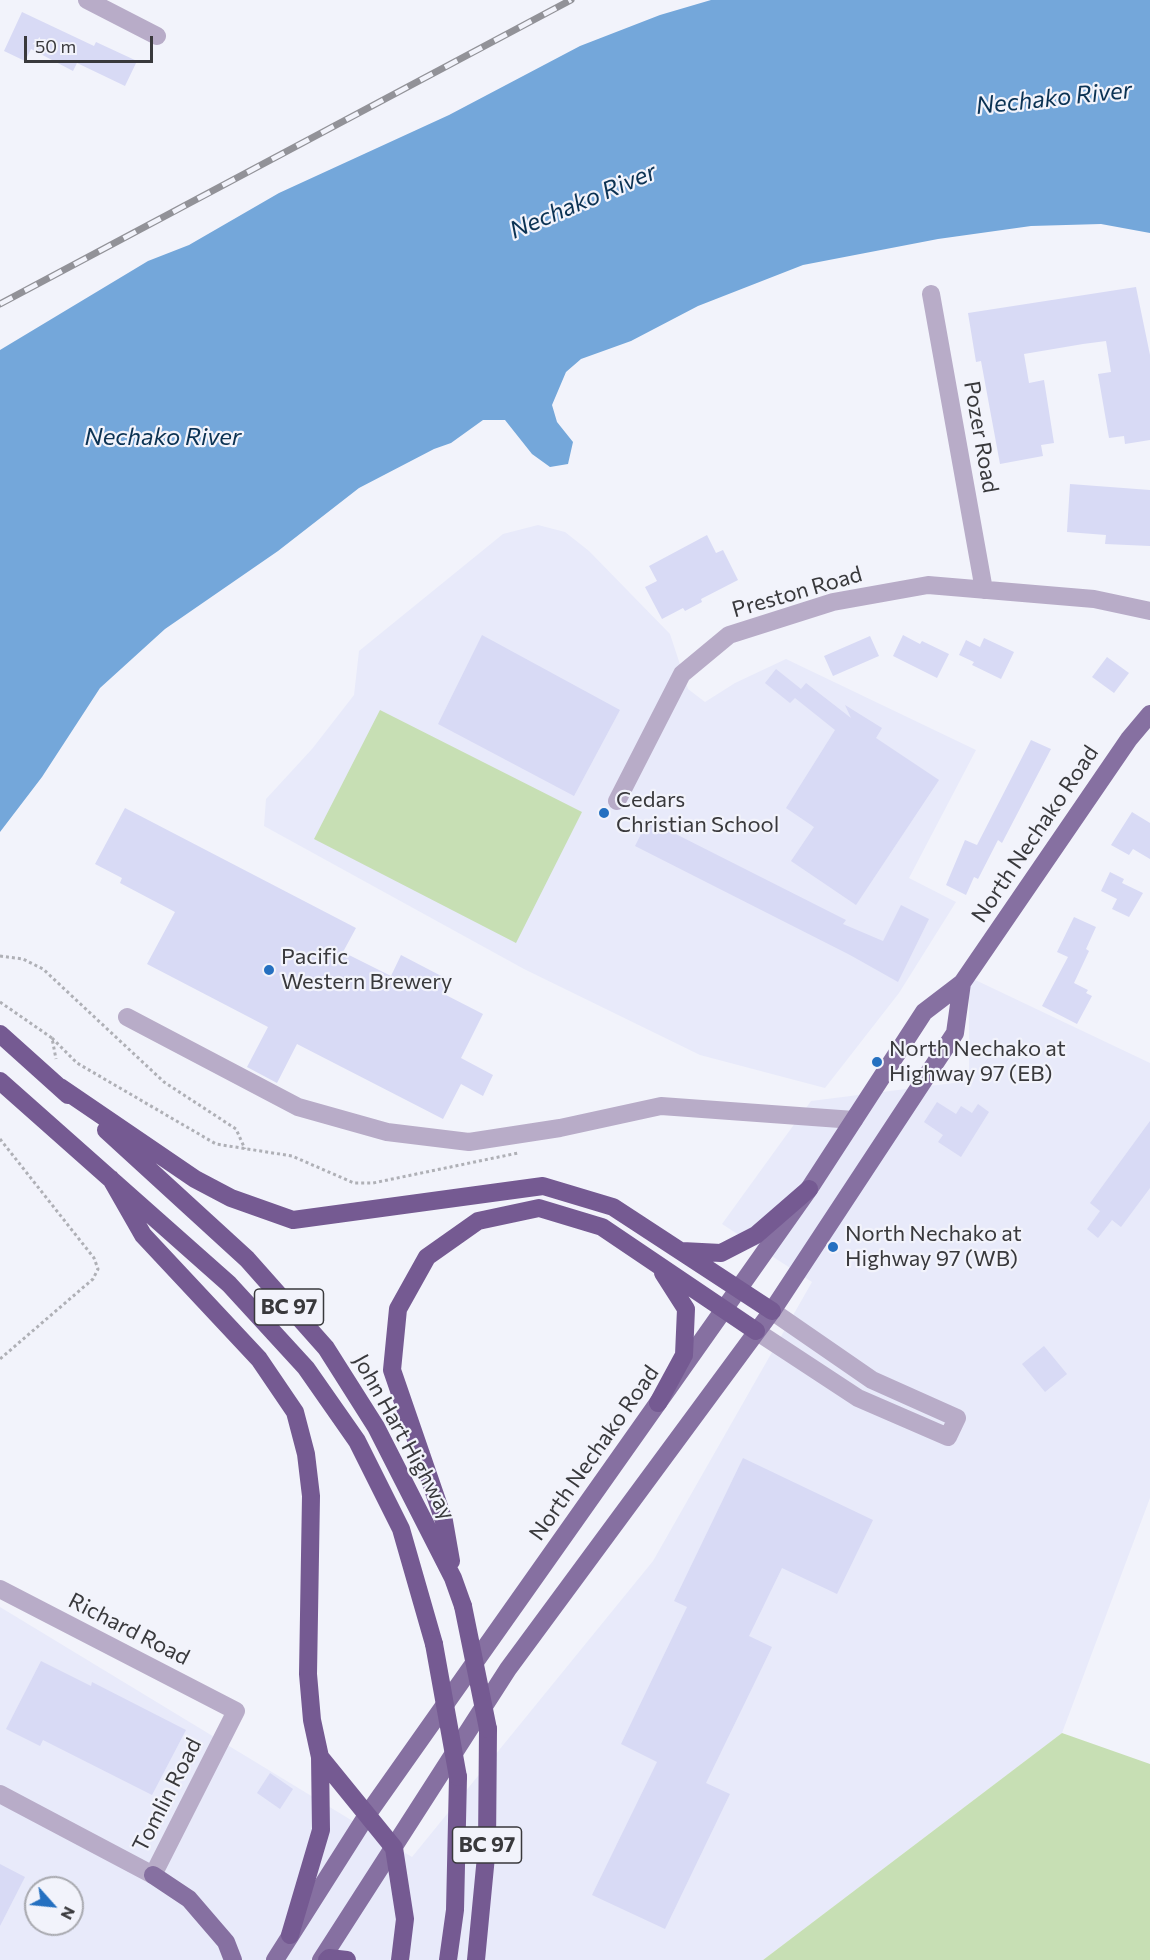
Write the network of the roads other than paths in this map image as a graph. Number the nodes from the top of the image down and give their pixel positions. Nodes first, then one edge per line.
1 (87, 0) edge
2 (157, 36) dead end
3 (930, 294) dead end
4 (984, 590) junction
5 (1150, 611) edge
6 (1150, 714) edge
7 (617, 801) dead end
8 (962, 983) junction
9 (127, 1017) dead end
10 (0, 1034) edge
11 (0, 1081) edge
12 (60, 1087) junction
13 (854, 1120) junction
14 (111, 1179) junction
15 (809, 1189) junction
16 (680, 1251) junction
17 (661, 1269) junction
18 (738, 1287) junction
19 (723, 1309) junction
20 (772, 1311) junction
21 (756, 1331) junction
22 (658, 1403) junction
23 (453, 1578) junction
24 (0, 1588) edge
25 (236, 1711) joint
26 (320, 1757) junction
27 (0, 1794) edge
28 (367, 1815) junction
29 (394, 1848) junction
30 (153, 1875) junction
31 (290, 1935) junction
32 (233, 1960) edge
33 (275, 1960) edge
34 (321, 1960) edge
35 (327, 1960) edge
36 (347, 1960) edge
37 (400, 1960) edge
38 (448, 1960) edge
39 (476, 1960) edge

1 - 2 street
3 - 4 street, Pozer Road
4 - 5 street, Preston Road
4 - 7 street, Preston Road
6 - 8 main road, North Nechako Road
8 - 13 main road, North Nechako Road
8 - 20 main road, North Nechako Road
9 - 13 street
10 - 12 highway, John Hart Highway / BC 97
11 - 14 highway, John Hart Highway / BC 97
12 - 16 highway
12 - 23 highway, John Hart Highway / BC 97
13 - 15 main road, North Nechako Road
14 - 26 highway
14 - 38 highway, John Hart Highway / BC 97, bridge
15 - 16 highway
15 - 18 main road, North Nechako Road
16 - 18 highway
17 - 19 highway
17 - 22 highway
17 - 23 highway
18 - 19 main road, North Nechako Road
18 - 20 highway
19 - 21 highway
19 - 22 main road, North Nechako Road
20 - 21 main road, North Nechako Road
20 - 21 street
21 - 29 main road, North Nechako Road
22 - 28 main road, North Nechako Road
23 - 39 highway, John Hart Highway / BC 97, bridge
24 - 25 street, Richard Road
25 - 30 street, Tomlin Road
26 - 28 highway
26 - 31 highway
27 - 30 street, Tomlin Road
28 - 29 highway
28 - 31 main road, North Nechako Road
29 - 34 main road, North Nechako Road
29 - 37 highway
30 - 32 main road
31 - 33 main road, North Nechako Road
35 - 36 highway

